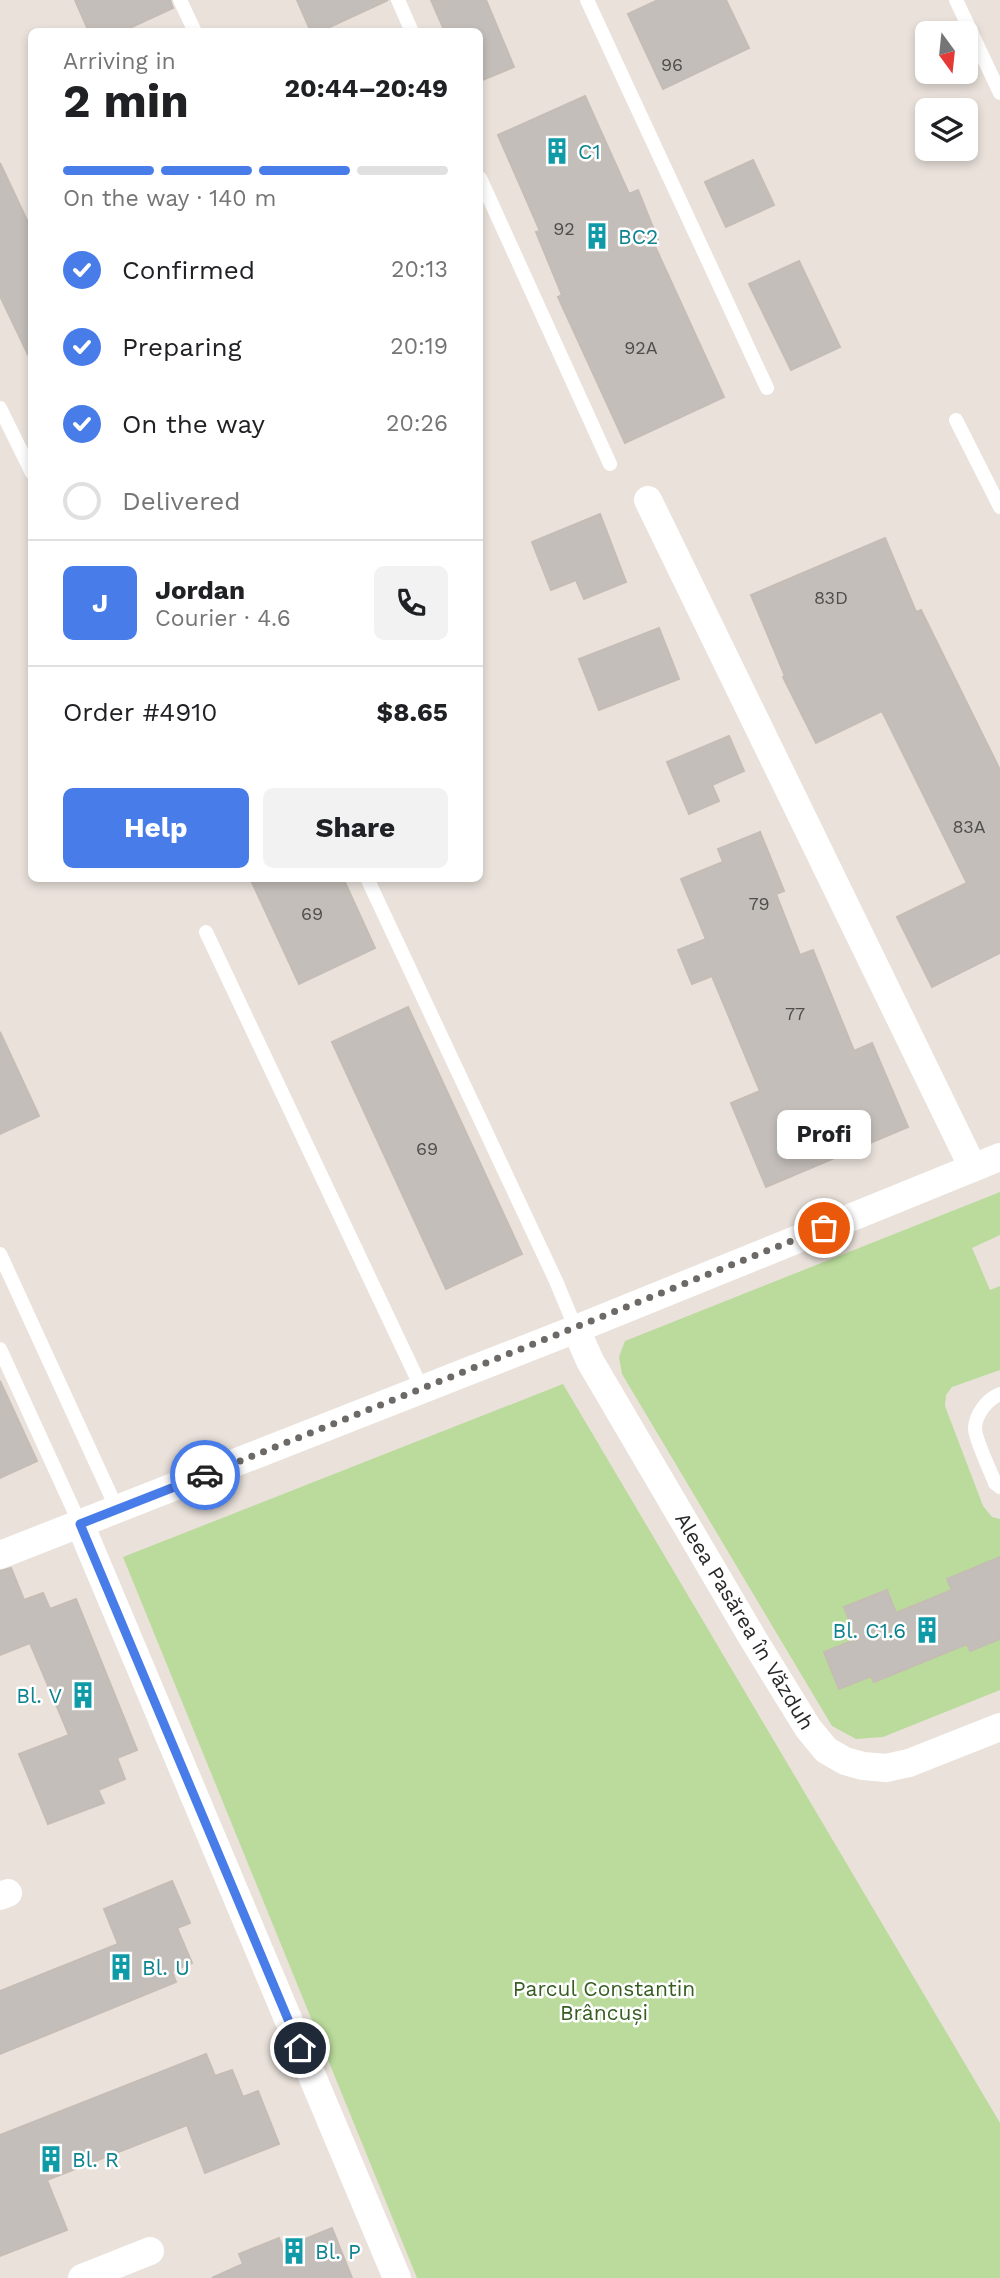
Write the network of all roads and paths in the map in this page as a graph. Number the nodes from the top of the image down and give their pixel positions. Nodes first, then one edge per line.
1 (180, 0) edge
2 (398, 0) edge
3 (587, 0) edge
4 (956, 0) edge
5 (193, 28) edge
6 (410, 28) edge
7 (1000, 93) edge
8 (483, 185) edge
9 (767, 387) dead end
10 (0, 408) edge
11 (956, 420) dead end
12 (610, 464) dead end
13 (28, 465) edge
14 (648, 500) dead end
15 (1000, 507) edge
16 (369, 882) edge
17 (206, 932) dead end
18 (1000, 1157) edge
19 (973, 1168) junction
20 (0, 1254) edge
21 (576, 1329) junction
22 (0, 1349) edge
23 (422, 1390) junction
24 (1000, 1394) edge
25 (1000, 1487) edge
26 (117, 1509) junction
27 (80, 1524) junction
28 (0, 1556) edge
29 (1000, 1727) edge
30 (150, 2251) dead end
31 (82, 2278) edge
32 (397, 2278) edge

1 - 5 lane
2 - 6 lane
3 - 9 lane
4 - 7 lane
8 - 12 lane
10 - 13 lane
11 - 15 lane
14 - 19 street
16 - 21 lane
17 - 23 lane
18 - 19 street
19 - 21 street
20 - 26 lane
21 - 23 street
21 - 29 street, Aleea Pasărea în Văzduh
22 - 27 lane
23 - 26 street
24 - 25 lane
26 - 27 street
27 - 28 street
27 - 32 street
30 - 31 street

